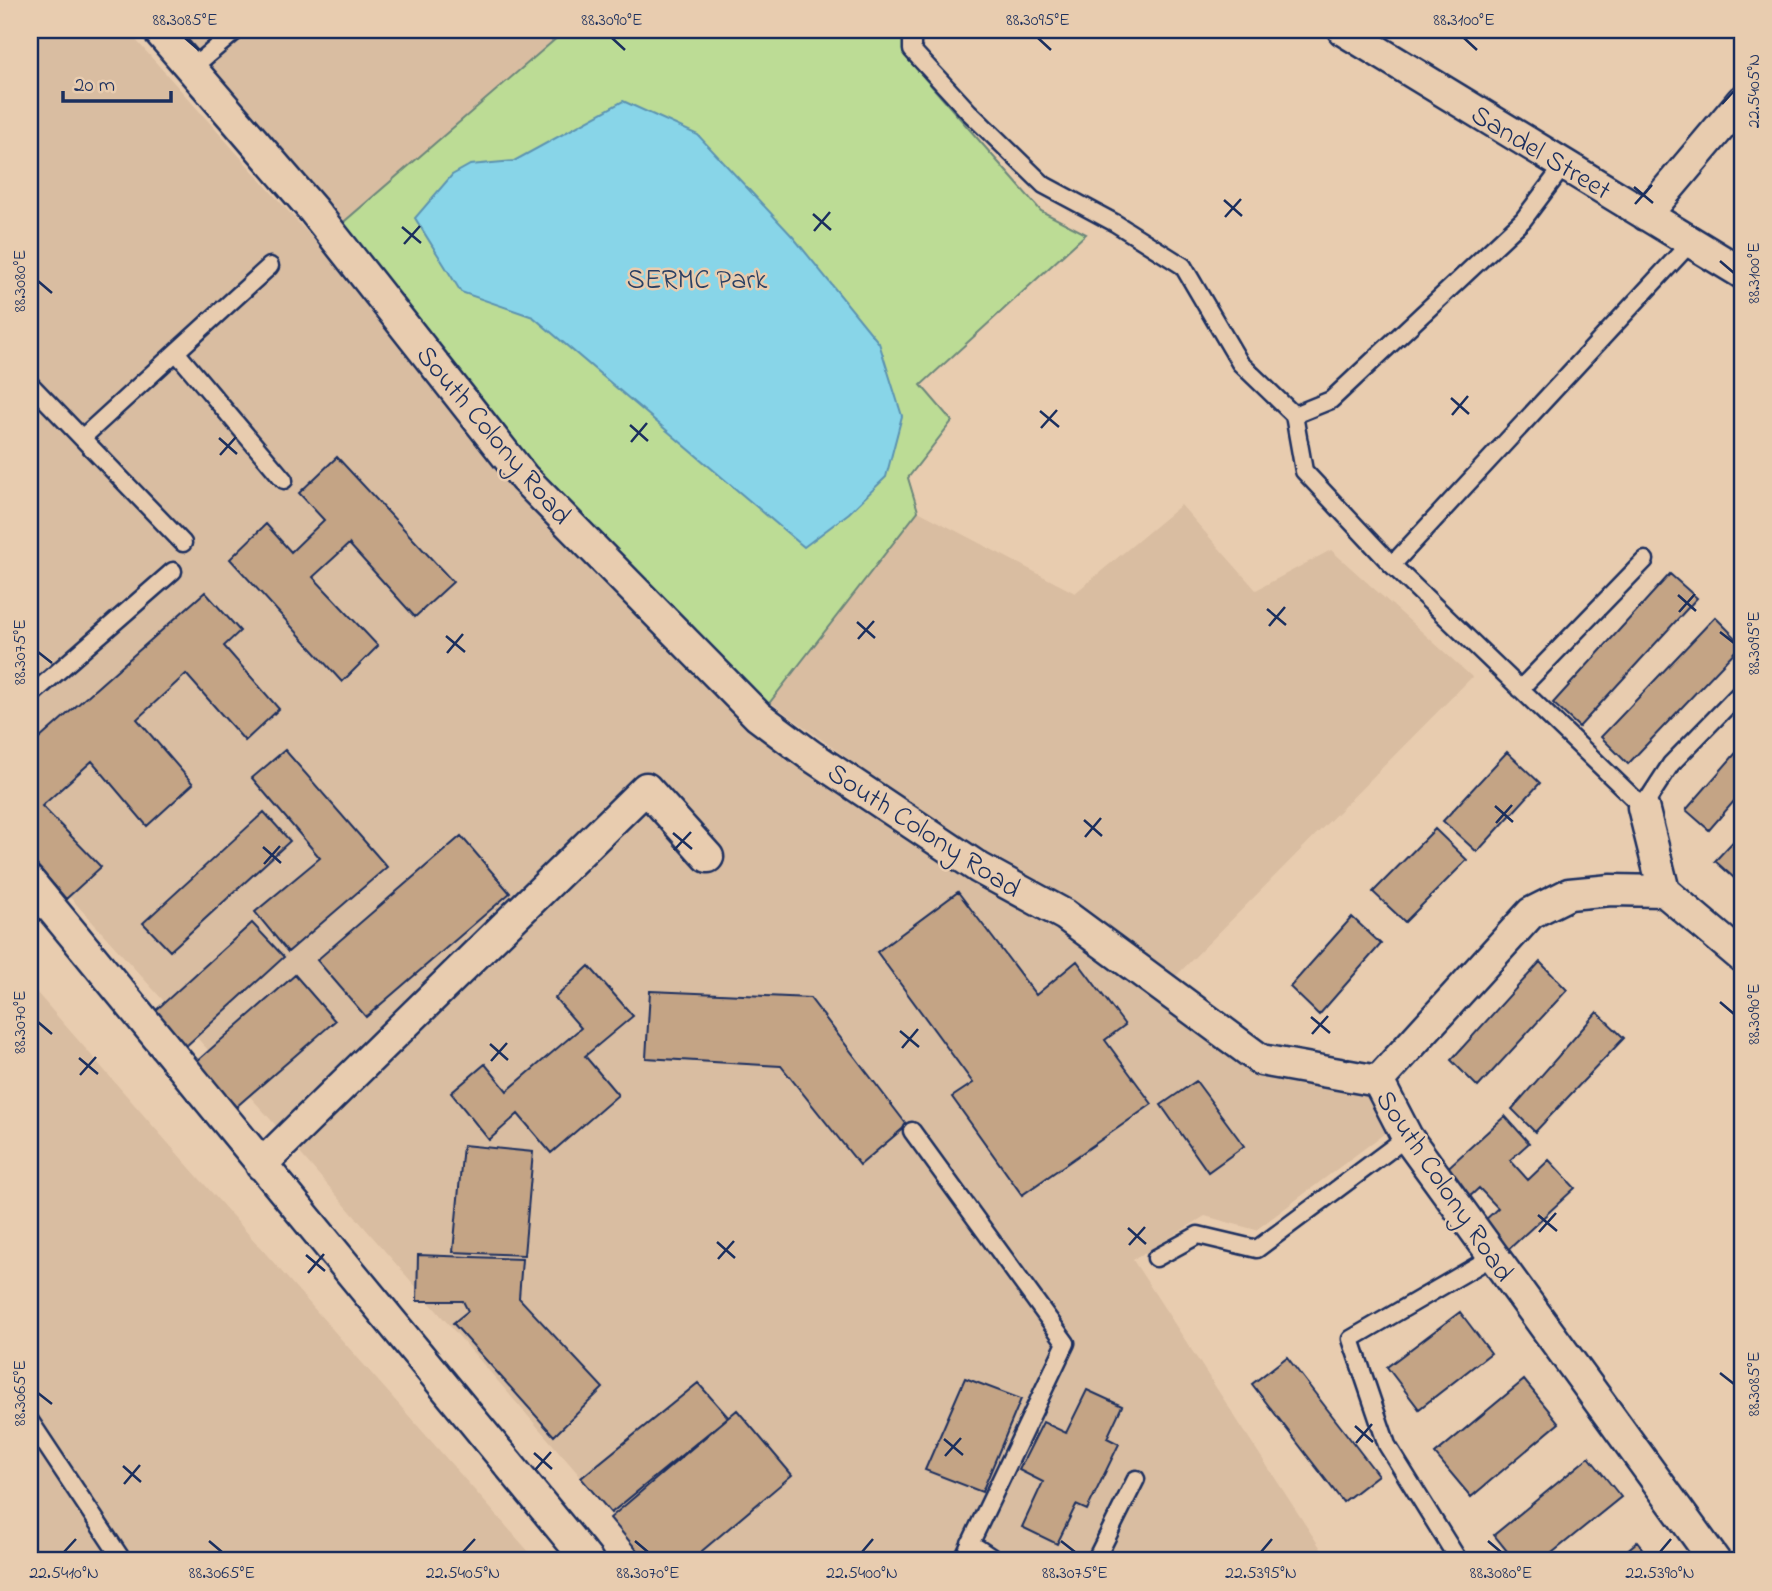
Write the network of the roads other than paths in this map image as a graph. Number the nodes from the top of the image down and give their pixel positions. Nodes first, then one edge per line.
1 (158, 30) edge
2 (237, 30) edge
3 (912, 30) edge
4 (1343, 30) edge
5 (192, 68) junction
6 (1742, 101) edge
7 (1565, 164) junction
8 (1647, 215) junction
9 (1691, 242) junction
10 (270, 266) dead end
11 (1742, 273) edge
12 (176, 352) junction
13 (30, 384) edge
14 (1294, 415) junction
15 (82, 438) junction
16 (284, 480) dead end
17 (183, 543) dead end
18 (1645, 560) dead end
19 (1392, 565) junction
20 (173, 571) dead end
21 (1520, 688) junction
22 (1742, 691) edge
23 (30, 696) edge
24 (1643, 807) junction
25 (708, 857) dead end
26 (30, 882) edge
27 (1664, 891) junction
28 (1742, 957) edge
29 (1378, 1081) junction
30 (912, 1131) dead end
31 (1407, 1137) junction
32 (261, 1166) junction
33 (1492, 1257) junction
34 (1156, 1258) dead end
35 (30, 1421) edge
36 (1136, 1479) dead end
37 (970, 1544) junction
38 (123, 1561) edge
39 (588, 1561) edge
40 (962, 1561) edge
41 (997, 1561) edge
42 (1095, 1561) edge
43 (1459, 1561) edge
44 (1715, 1561) edge

1 - 5 street, South Colony Road
2 - 5 lane
3 - 14 lane
4 - 7 street, Sandel Street
5 - 29 street, South Colony Road
6 - 8 street
7 - 8 street, Sandel Street
7 - 14 lane
8 - 9 street, Sandel Street
9 - 11 street, Sandel Street
9 - 19 lane
10 - 12 lane
12 - 15 lane
12 - 16 lane
13 - 15 lane
14 - 19 lane
15 - 17 lane
18 - 21 lane
19 - 21 lane
20 - 23 lane
21 - 24 lane
22 - 24 lane
24 - 27 street
25 - 32 street
26 - 32 street
27 - 28 street
27 - 29 street
29 - 31 street, South Colony Road
30 - 37 lane
31 - 33 street, South Colony Road
31 - 34 lane
32 - 39 street
33 - 43 lane
33 - 44 street, South Colony Road
35 - 38 lane
36 - 42 lane
37 - 40 lane
37 - 41 lane

